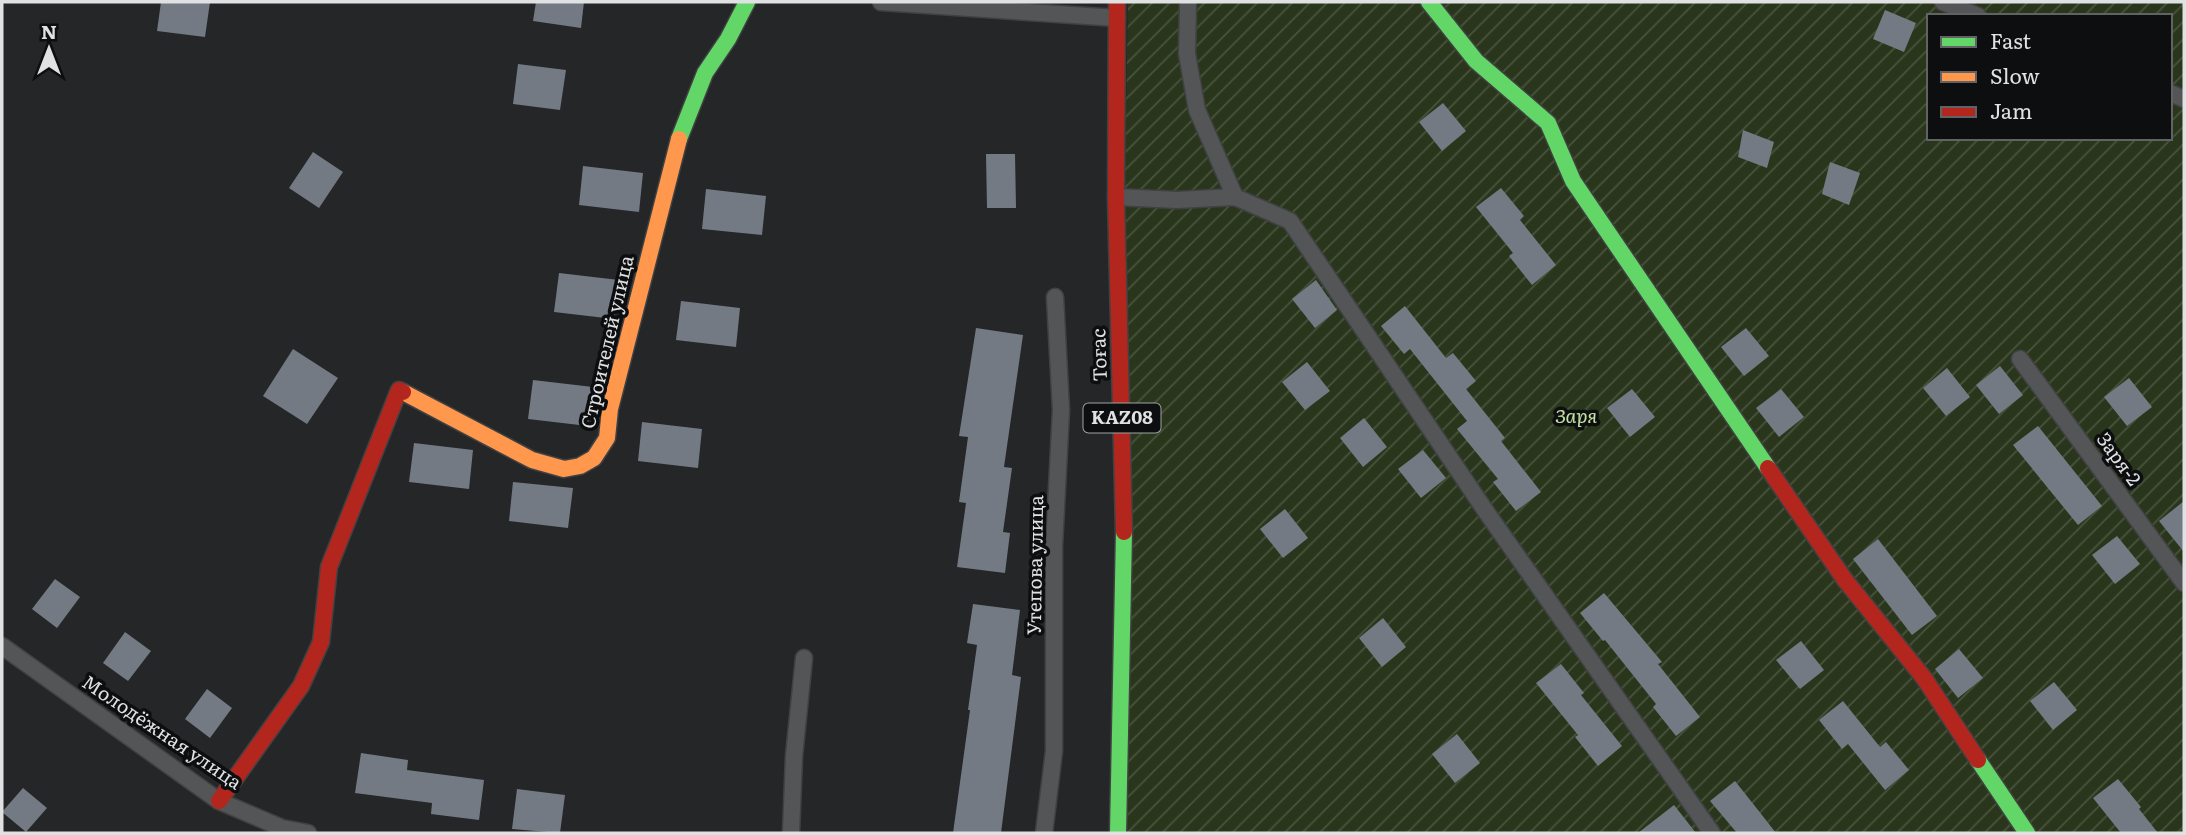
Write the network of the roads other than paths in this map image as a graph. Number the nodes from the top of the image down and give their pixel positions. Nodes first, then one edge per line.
1 (747, 2) edge
2 (881, 2) edge
3 (1188, 2) edge
4 (1429, 2) edge
5 (1943, 2) edge
6 (1117, 10) edge
7 (1973, 14) edge
8 (1116, 197) junction
9 (1235, 197) junction
10 (1055, 297) dead end
11 (2020, 359) dead end
12 (2184, 583) edge
13 (2, 646) edge
14 (804, 658) dead end
15 (219, 800) junction
16 (309, 833) edge
17 (791, 833) edge
18 (1044, 833) edge
19 (1118, 833) edge
20 (1712, 833) edge
21 (2027, 833) edge

1 - 15 main road, Строителей улица
2 - 6 street
3 - 9 street
4 - 21 main road
5 - 7 street
6 - 8 main road, Тоғас / KAZ08
8 - 9 street
8 - 19 main road, Тоғас / KAZ08
9 - 20 street
10 - 18 street, Утепова улица
11 - 12 street, Заря-2
13 - 15 street, Молодёжная улица
14 - 17 street
15 - 16 street, Молодёжная улица

